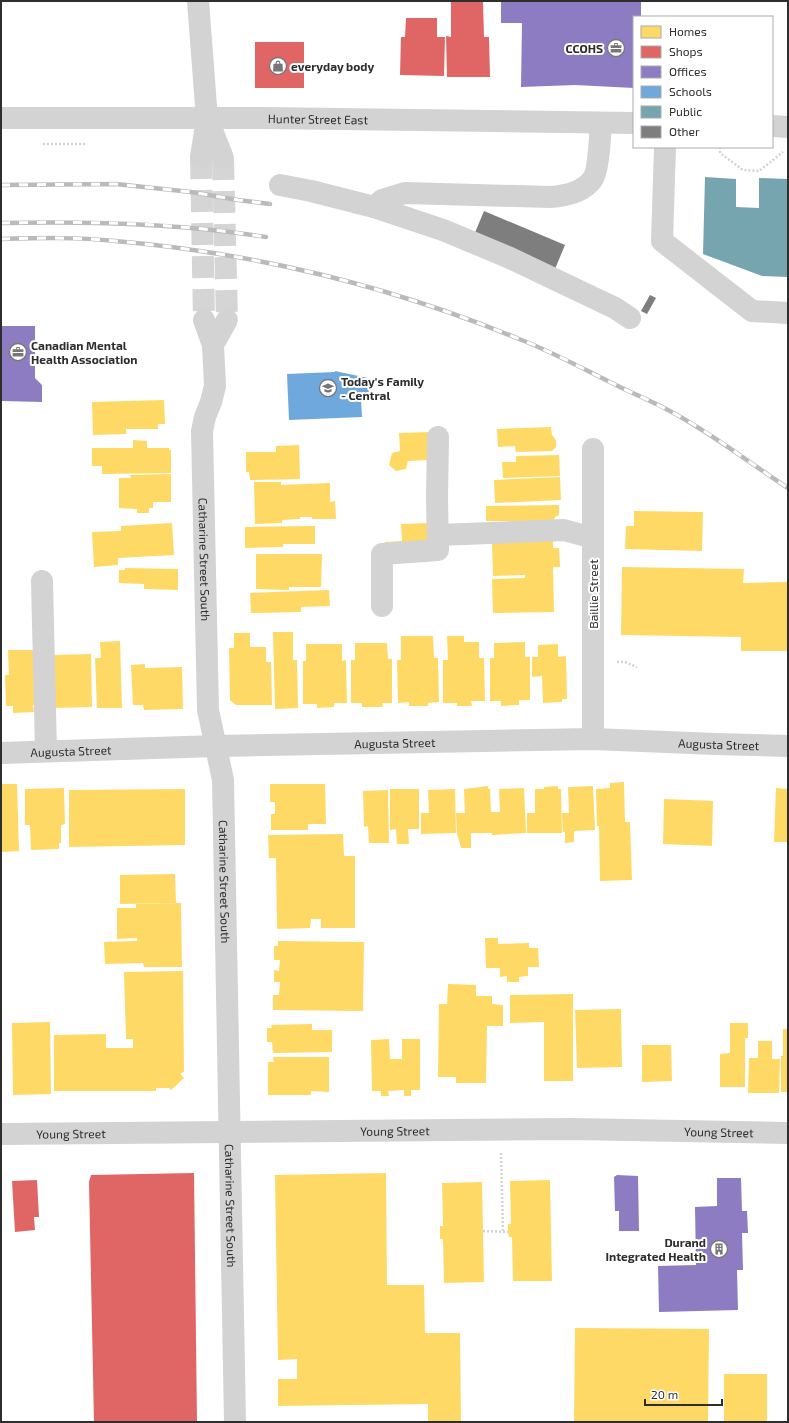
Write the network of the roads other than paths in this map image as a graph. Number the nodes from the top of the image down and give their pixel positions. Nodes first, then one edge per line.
1 (198, 1) edge
2 (1, 118) edge
3 (207, 119) junction
4 (601, 123) junction
5 (633, 123) edge
6 (664, 148) edge
7 (201, 157) tunnel mouth
8 (223, 158) tunnel mouth
9 (280, 185) dead end
10 (374, 207) junction
11 (788, 313) edge
12 (630, 318) dead end
13 (204, 320) tunnel mouth
14 (227, 320) tunnel mouth
15 (214, 345) junction
16 (438, 437) dead end
17 (593, 449) dead end
18 (438, 535) junction
19 (593, 538) junction
20 (42, 581) dead end
21 (382, 606) dead end
22 (593, 739) junction
23 (216, 746) junction
24 (788, 746) edge
25 (46, 751) junction
26 (1, 753) edge
27 (230, 1131) junction
28 (788, 1133) edge
29 (1, 1134) edge
30 (235, 1422) edge

1 - 3 street
2 - 3 street, Hunter Street East
3 - 4 street, Hunter Street East
3 - 7 street
3 - 8 street
4 - 5 street, Hunter Street East
4 - 10 street
6 - 11 street
9 - 10 street
10 - 12 street
13 - 15 street, Catharine Street South
14 - 15 street, Catharine Street South
15 - 23 street, Catharine Street South
16 - 18 street
17 - 19 street, Baillie Street
18 - 19 street
18 - 21 street
19 - 22 street, Baillie Street
20 - 25 street
22 - 23 street, Augusta Street
22 - 24 street, Augusta Street
23 - 25 street, Augusta Street
23 - 27 street, Catharine Street South
25 - 26 street, Augusta Street
27 - 28 street, Young Street
27 - 29 street, Young Street
27 - 30 street, Catharine Street South

